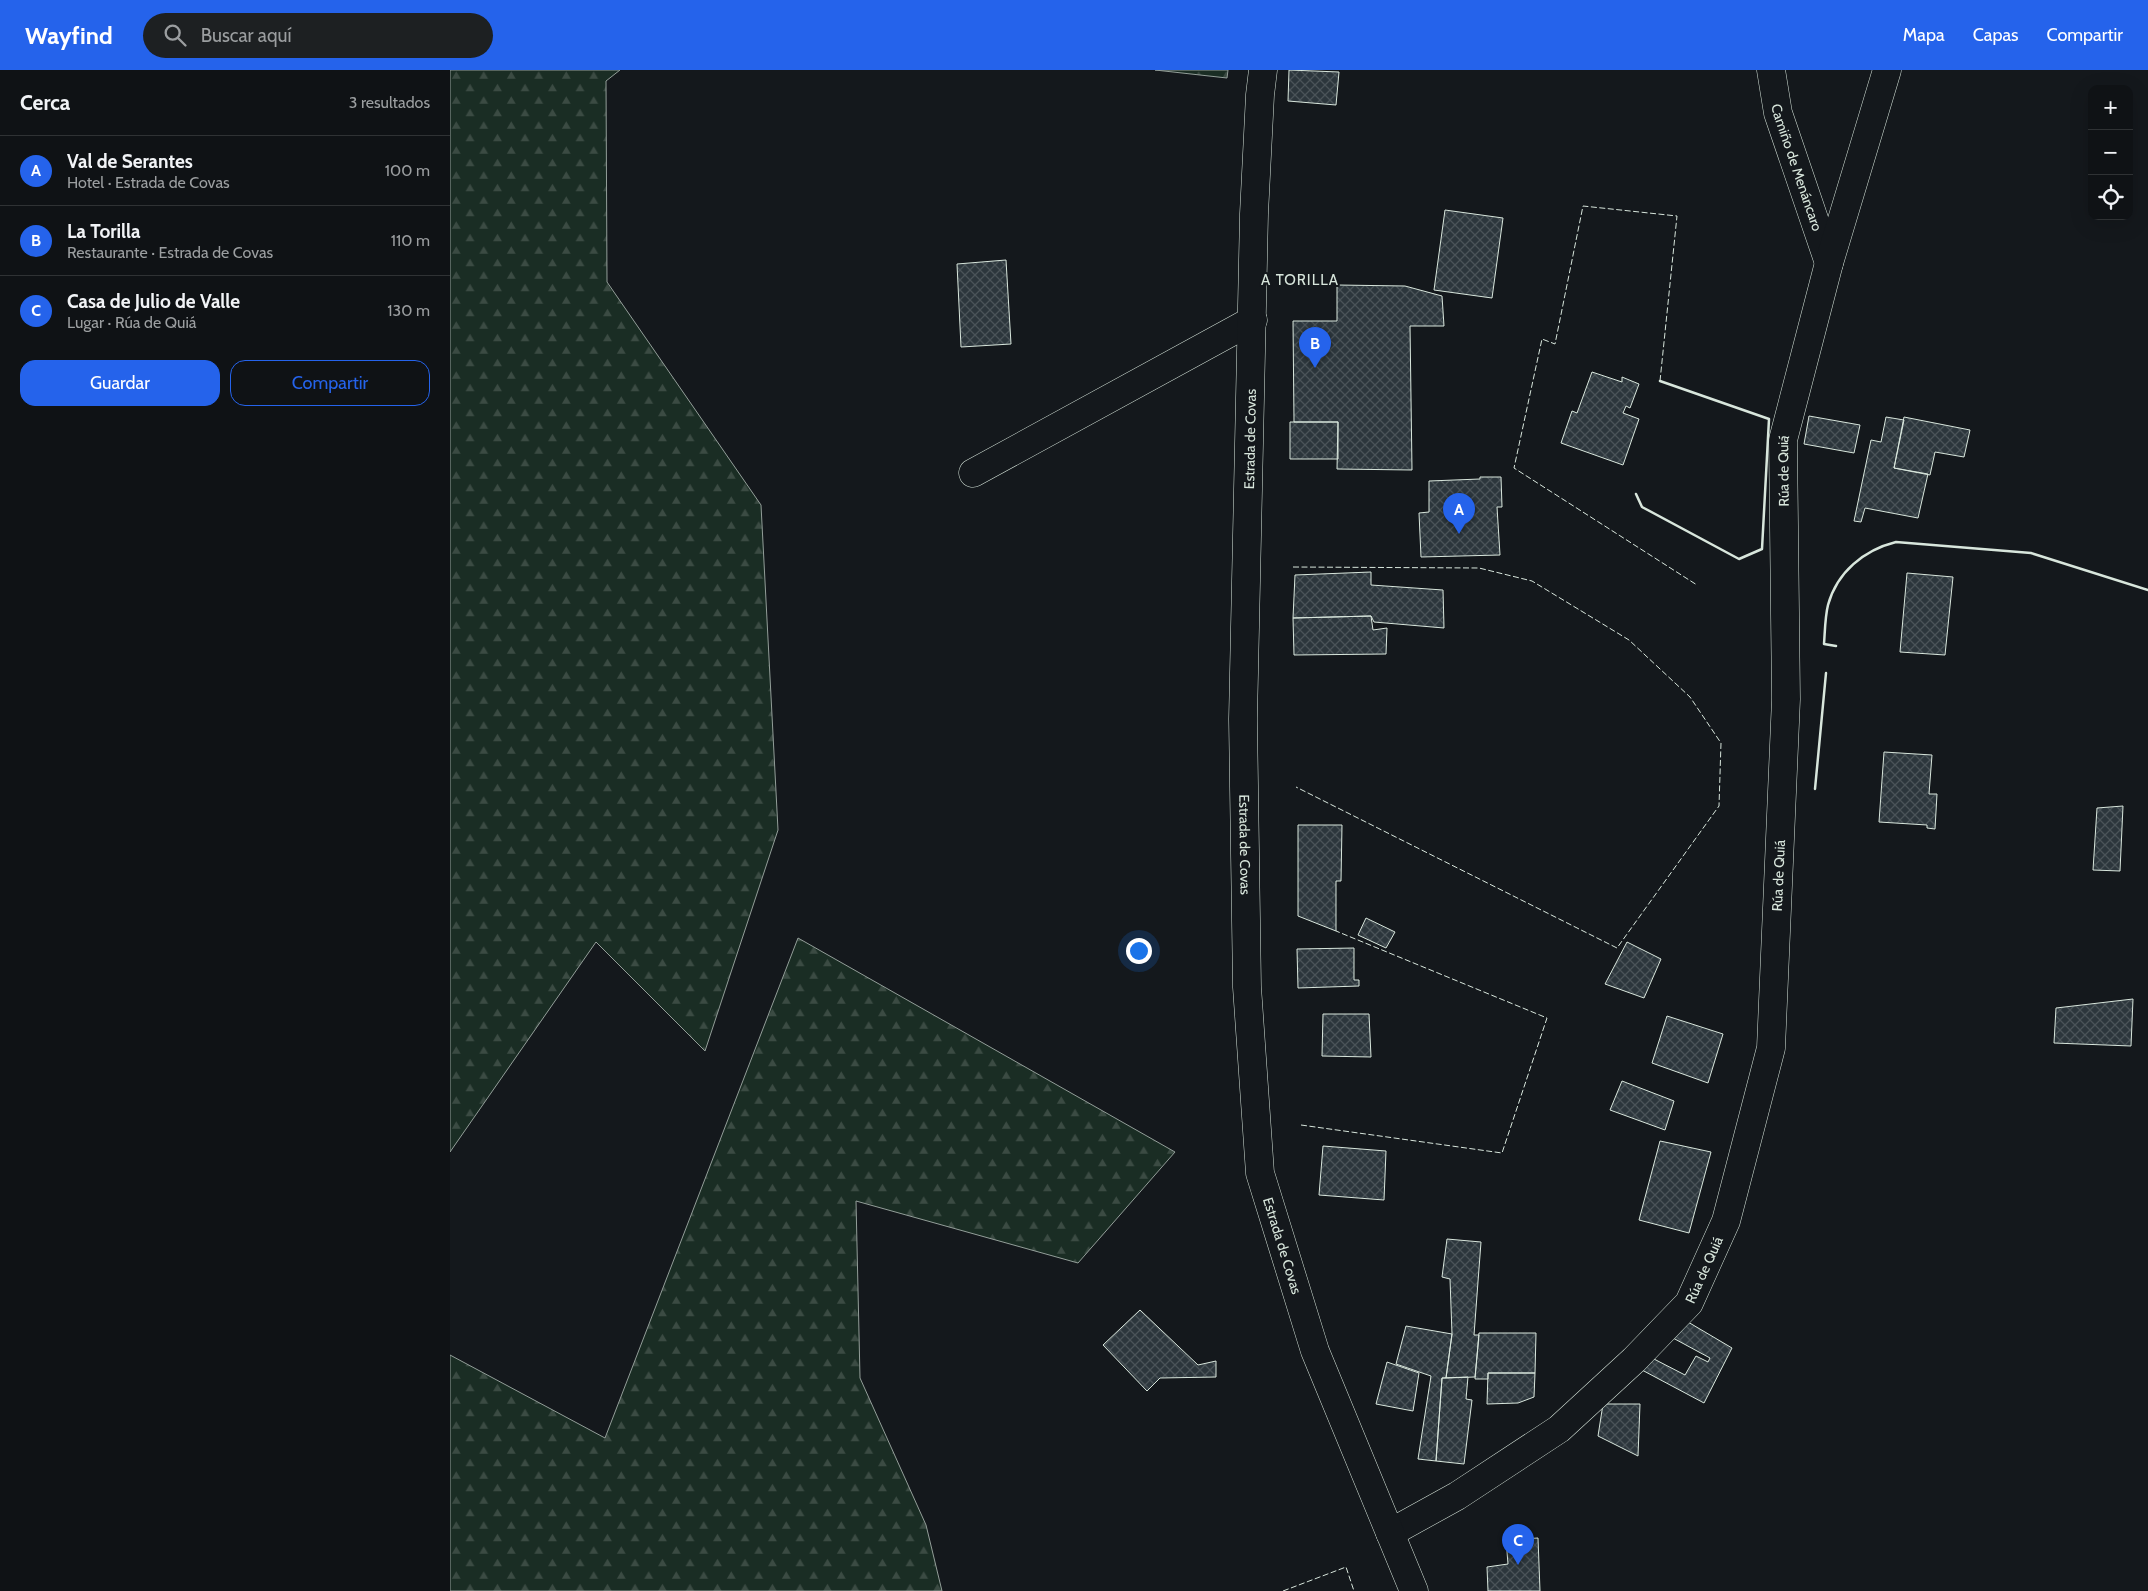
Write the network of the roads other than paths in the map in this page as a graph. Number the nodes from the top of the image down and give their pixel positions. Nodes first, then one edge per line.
1 (1263, 70) edge
2 (1771, 70) edge
3 (1887, 70) edge
4 (1829, 263) junction
5 (1253, 320) junction
6 (973, 473) dead end
7 (1390, 1533) junction
8 (1414, 1591) edge

1 - 5 street, Estrada de Covas
2 - 4 street, Camiño de Menáncaro
3 - 4 street, Rúa de Quiá
4 - 7 street, Rúa de Quiá
5 - 6 street
5 - 7 street, Estrada de Covas
7 - 8 street, Estrada de Covas

